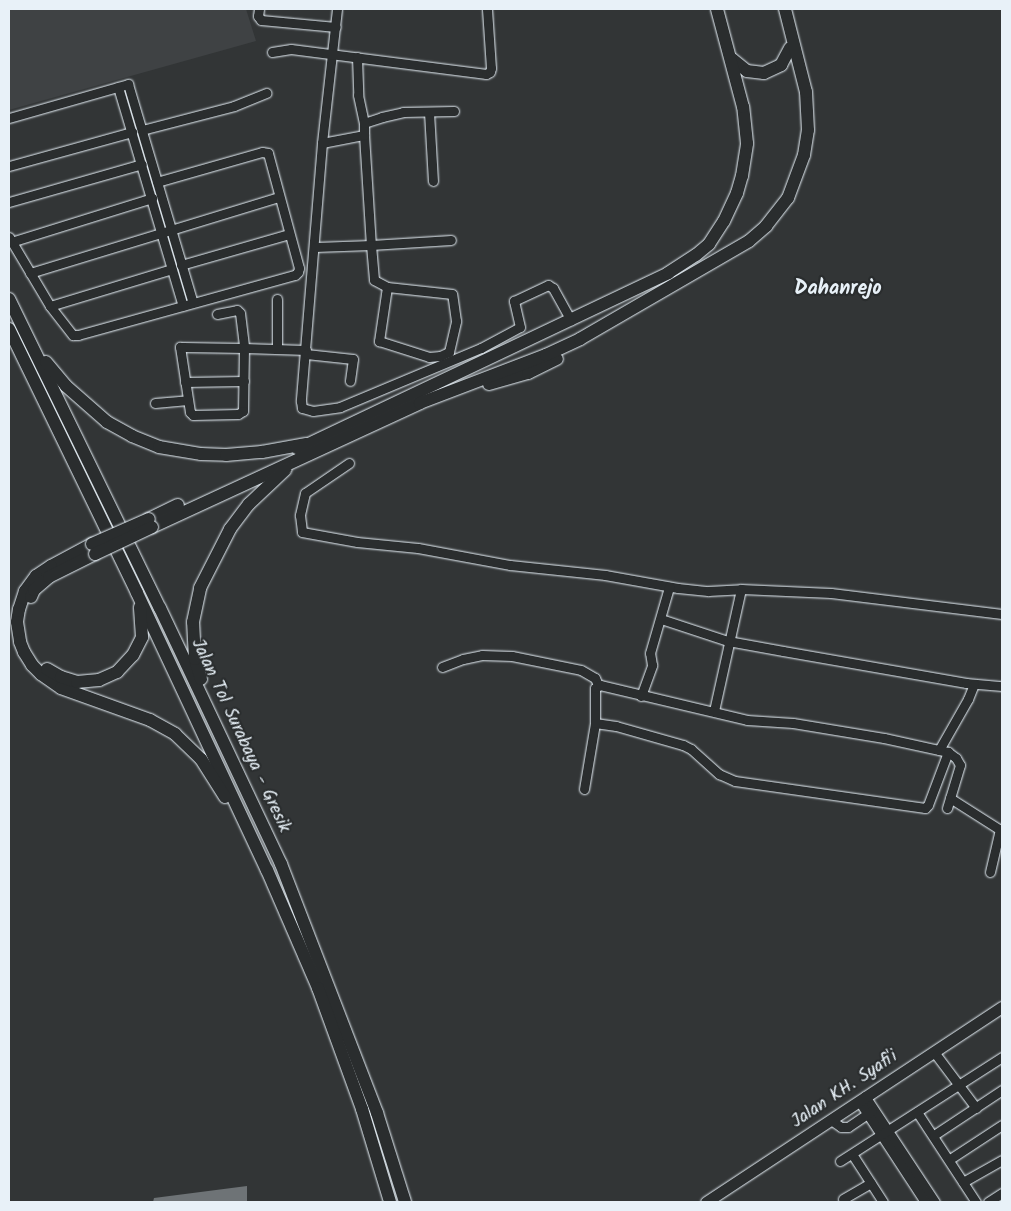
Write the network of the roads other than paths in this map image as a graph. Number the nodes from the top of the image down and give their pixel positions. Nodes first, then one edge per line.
1 (258, 9) edge
2 (337, 9) edge
3 (488, 9) edge
4 (717, 9) edge
5 (779, 9) edge
6 (785, 9) edge
7 (336, 27) junction
8 (790, 48) junction
9 (272, 52) dead end
10 (333, 55) junction
11 (357, 58) junction
12 (732, 59) junction
13 (118, 87) junction
14 (267, 93) dead end
15 (454, 111) dead end
16 (428, 112) junction
17 (808, 114) junction
18 (9, 118) edge
19 (364, 123) junction
20 (137, 131) junction
21 (364, 136) junction
22 (322, 143) junction
23 (142, 164) junction
24 (9, 166) edge
25 (433, 181) dead end
26 (157, 182) junction
27 (279, 197) junction
28 (152, 198) junction
29 (9, 202) edge
30 (166, 231) junction
31 (289, 234) junction
32 (10, 239) edge
33 (451, 240) dead end
34 (371, 245) junction
35 (315, 248) junction
36 (181, 265) junction
37 (172, 269) junction
38 (30, 273) junction
39 (387, 287) junction
40 (9, 299) edge
41 (277, 299) dead end
42 (192, 303) junction
43 (50, 306) junction
44 (183, 306) junction
45 (217, 314) dead end
46 (571, 320) junction
47 (9, 329) edge
48 (33, 347) junction
49 (244, 348) junction
50 (277, 349) junction
51 (306, 352) junction
52 (244, 380) junction
53 (350, 381) dead end
54 (185, 382) junction
55 (188, 400) junction
56 (155, 403) dead end
57 (312, 443) junction
58 (304, 456) junction
59 (349, 463) dead end
60 (150, 524) junction
61 (94, 549) junction
62 (669, 587) junction
63 (741, 589) junction
64 (137, 593) junction
65 (1002, 614) edge
66 (661, 619) junction
67 (728, 640) junction
68 (442, 667) dead end
69 (974, 684) junction
70 (598, 685) junction
71 (1002, 686) edge
72 (641, 696) junction
73 (714, 711) junction
74 (595, 723) junction
75 (944, 751) junction
76 (241, 779) junction
77 (584, 789) dead end
78 (950, 798) junction
79 (947, 808) dead end
80 (1001, 830) edge
81 (267, 870) junction
82 (990, 872) dead end
83 (1002, 1007) edge
84 (934, 1052) junction
85 (1002, 1057) edge
86 (958, 1084) junction
87 (1002, 1090) edge
88 (862, 1099) junction
89 (976, 1108) junction
90 (871, 1112) junction
91 (917, 1112) junction
92 (832, 1120) junction
93 (1002, 1125) edge
94 (885, 1132) junction
95 (934, 1135) junction
96 (852, 1154) junction
97 (950, 1159) junction
98 (1002, 1160) edge
99 (840, 1161) dead end
100 (916, 1180) junction
101 (963, 1182) junction
102 (871, 1183) junction
103 (1002, 1193) edge
104 (843, 1199) dead end
105 (972, 1201) edge
106 (390, 1202) edge
107 (405, 1202) edge
108 (706, 1202) edge
109 (883, 1202) edge
110 (925, 1202) edge
111 (935, 1202) edge
112 (988, 1202) edge

1 - 7 street
2 - 7 street
3 - 11 street
4 - 12 highway
5 - 8 highway
6 - 17 highway
7 - 10 street
8 - 12 highway
8 - 17 highway
9 - 10 street
10 - 11 street
10 - 22 street
11 - 19 street
12 - 46 highway
13 - 18 street
13 - 20 street
13 - 20 street
14 - 20 street
15 - 16 street
16 - 19 street
16 - 25 street
17 - 58 highway
19 - 21 street
20 - 23 street
20 - 24 street
20 - 26 street
21 - 22 street
21 - 34 street
22 - 35 street
23 - 28 street
23 - 29 street
26 - 27 street
26 - 30 street
27 - 30 street
27 - 31 street
28 - 30 street
28 - 32 street
30 - 36 street
30 - 37 street
30 - 38 street
31 - 36 street
31 - 42 street
32 - 38 street
33 - 34 street
34 - 35 street
34 - 39 street
35 - 51 street
36 - 42 street
37 - 43 street
37 - 44 street
38 - 43 street
39 - 39 street
40 - 48 highway, Jalan Tol Surabaya - Gresik
41 - 50 street
42 - 44 street
43 - 44 street
45 - 49 street
46 - 51 street
46 - 57 highway
47 - 64 highway, Jalan Tol Surabaya - Gresik
48 - 57 highway
48 - 76 highway, Jalan Tol Surabaya - Gresik
49 - 50 street
49 - 52 street
49 - 54 street
50 - 51 street
51 - 53 street
52 - 54 street
52 - 55 street
54 - 55 street
55 - 56 street
57 - 60 highway
58 - 60 highway
58 - 76 highway
59 - 62 street
60 - 61 highway, bridge
61 - 64 highway
61 - 81 highway
62 - 63 street
62 - 66 street
63 - 65 street
63 - 67 street
64 - 81 highway, Jalan Tol Surabaya - Gresik
66 - 67 street
66 - 72 street
67 - 69 street
67 - 73 street
68 - 70 street
69 - 71 street
69 - 75 street
70 - 72 street
70 - 74 street
72 - 73 street
73 - 75 street
74 - 75 street
74 - 77 street
75 - 78 street
76 - 107 highway, Jalan Tol Surabaya - Gresik
78 - 79 street
78 - 80 street
80 - 82 street
81 - 106 highway
83 - 84 main road, Jalan KH. Syafi'i
84 - 86 street
84 - 88 main road, Jalan KH. Syafi'i
85 - 86 street
86 - 89 street
86 - 91 street
87 - 89 street
88 - 90 street
88 - 92 main road, Jalan KH. Syafi'i
89 - 95 street
90 - 92 street
90 - 94 street
91 - 94 street
91 - 95 street
92 - 108 main road, Jalan KH. Syafi'i
93 - 97 street
94 - 96 street
94 - 100 street
95 - 97 street
96 - 99 street
96 - 102 street
97 - 101 street
98 - 101 street
100 - 110 street
100 - 111 street
101 - 105 street
102 - 104 street
102 - 109 street
103 - 112 street

